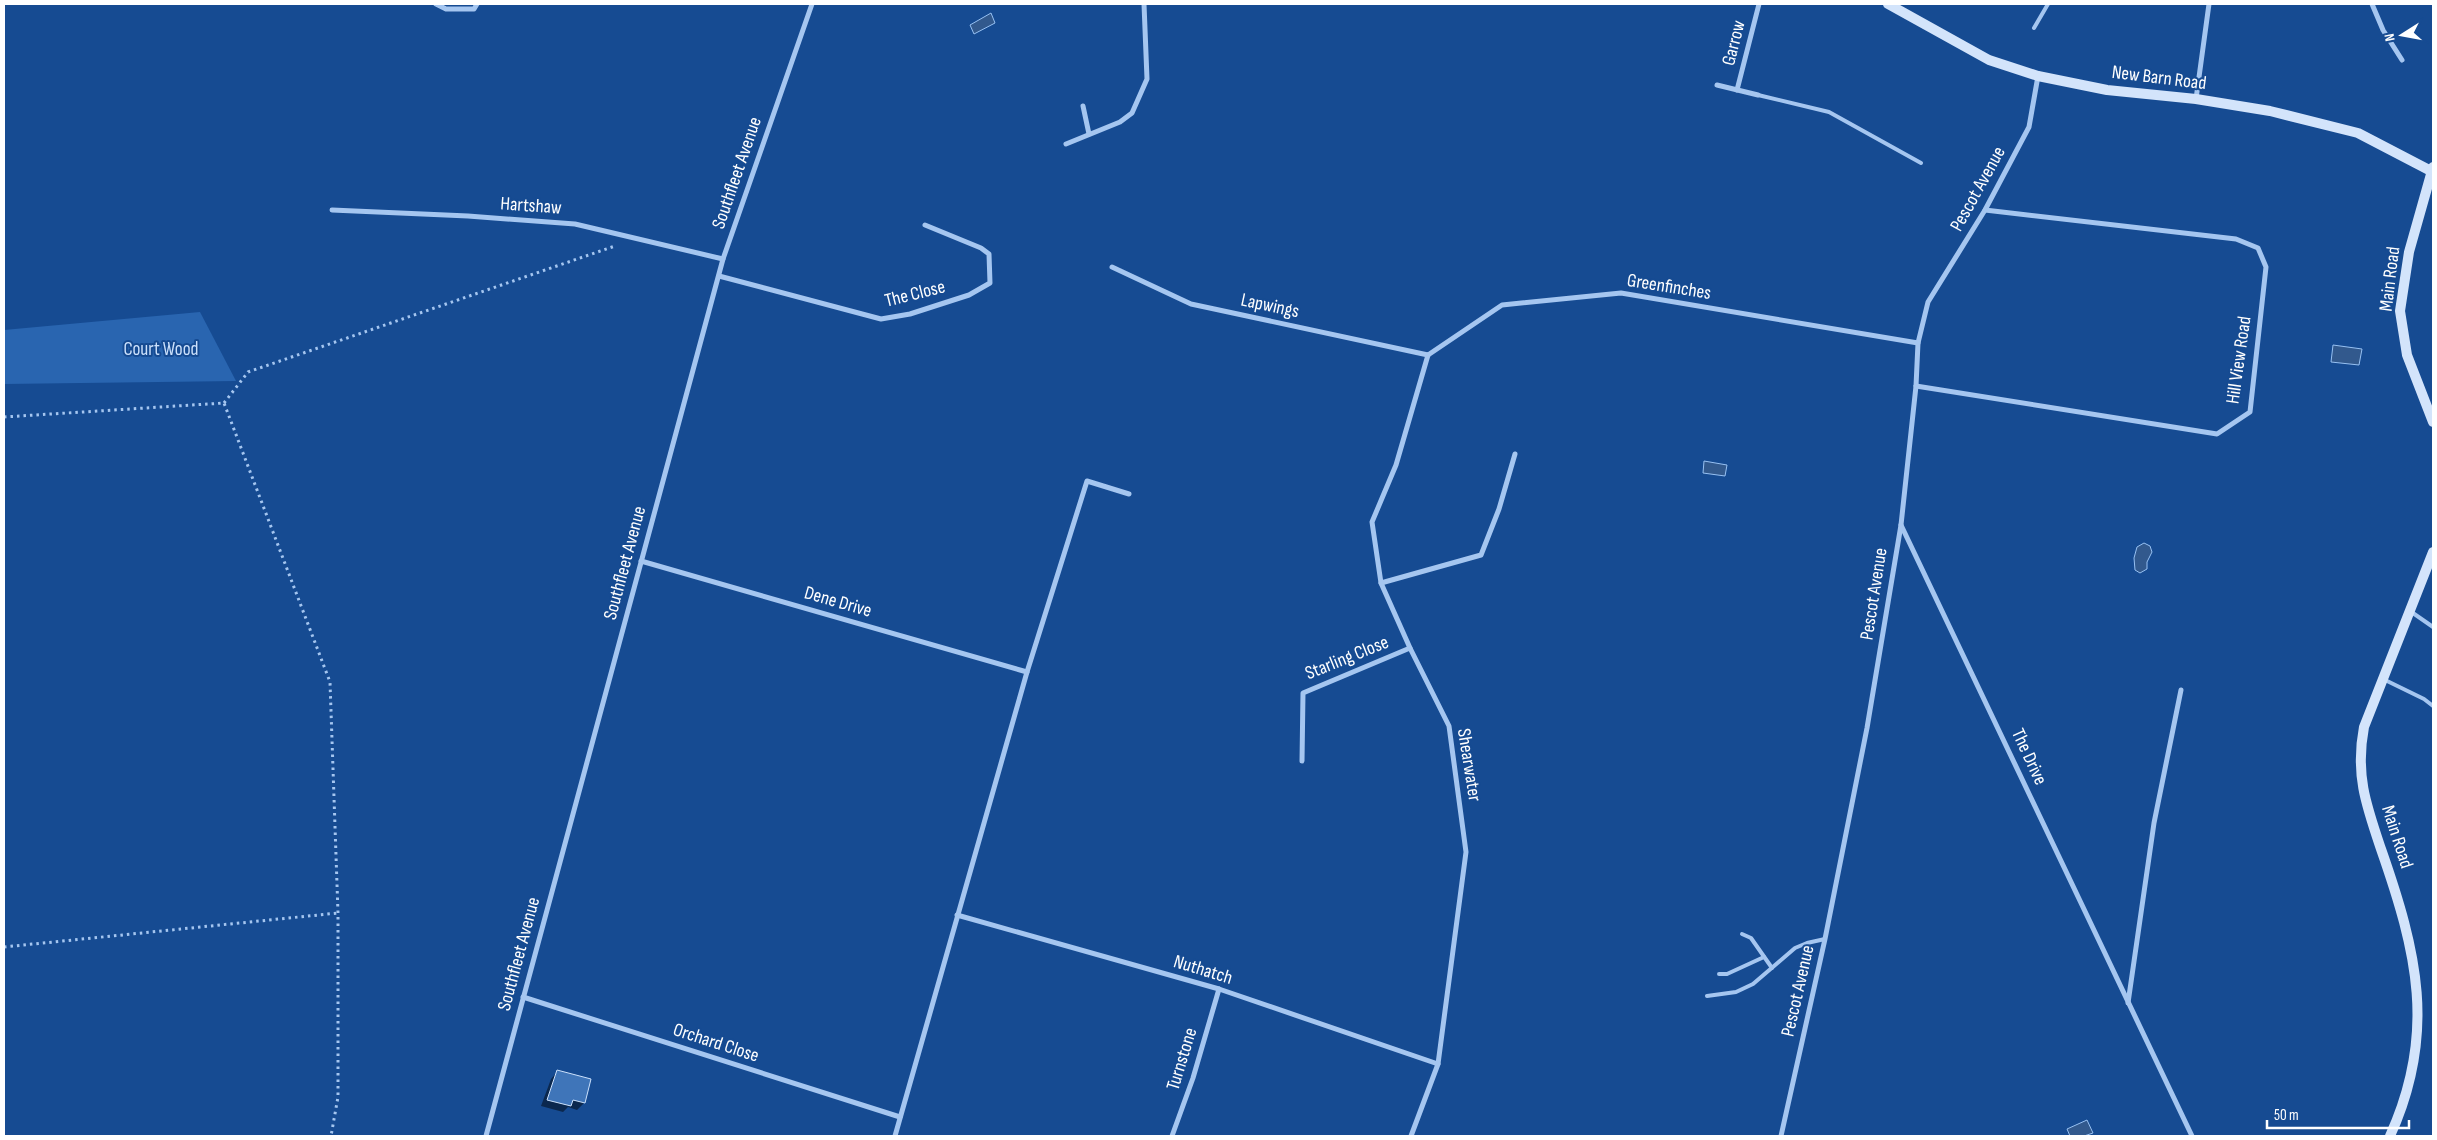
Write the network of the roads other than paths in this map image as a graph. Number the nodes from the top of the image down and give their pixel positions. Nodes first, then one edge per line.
1 (436, 4) edge
2 (477, 4) edge
3 (812, 4) edge
4 (1144, 4) edge
5 (1759, 4) edge
6 (1888, 4) edge
7 (2048, 4) edge
8 (2209, 4) edge
9 (2372, 4) edge
10 (2034, 28) dead end
11 (2402, 60) dead end
12 (2038, 76) junction
13 (1717, 85) dead end
14 (1737, 90) junction
15 (1758, 95) joint
16 (2196, 99) junction
17 (1083, 106) dead end
18 (1089, 134) junction
19 (1066, 144) dead end
20 (1921, 163) dead end
21 (2432, 169) edge
22 (332, 210) dead end
23 (1986, 210) junction
24 (925, 225) dead end
25 (723, 259) junction
26 (1112, 267) dead end
27 (719, 276) junction
28 (1918, 343) junction
29 (1428, 355) junction
30 (1916, 386) junction
31 (2433, 422) edge
32 (1515, 454) dead end
33 (1129, 494) dead end
34 (1901, 525) junction
35 (2433, 552) edge
36 (642, 560) junction
37 (1382, 583) junction
38 (2410, 611) junction
39 (2433, 628) edge
40 (1410, 648) junction
41 (1027, 672) junction
42 (2384, 679) junction
43 (2181, 690) dead end
44 (2433, 706) edge
45 (1302, 760) dead end
46 (957, 915) junction
47 (1742, 934) dead end
48 (1825, 939) junction
49 (1764, 956) junction
50 (1772, 968) junction
51 (1719, 974) dead end
52 (1218, 989) junction
53 (1707, 996) dead end
54 (523, 997) junction
55 (2128, 1003) junction
56 (1438, 1064) junction
57 (900, 1117) junction
58 (486, 1136) edge
59 (895, 1136) edge
60 (1172, 1136) edge
61 (1411, 1136) edge
62 (1781, 1136) edge
63 (2192, 1136) edge
64 (2390, 1136) edge

1 - 2 street
3 - 25 street, Southfleet Avenue
4 - 18 street
5 - 14 street, Garrow
6 - 12 main road, New Barn Road
7 - 10 lane
8 - 16 street
9 - 11 street
12 - 16 main road, New Barn Road
12 - 23 street, Pescot Avenue
13 - 14 street, Garrow
14 - 15 street, Garrow
15 - 20 lane
16 - 21 main road, New Barn Road
17 - 18 street
18 - 19 street
21 - 31 main road, Main Road
22 - 25 street, Hartshaw
23 - 28 street, Pescot Avenue
23 - 30 street, Hill View Road
24 - 27 street, The Close
25 - 27 street, Southfleet Avenue
26 - 29 street, Lapwings
27 - 36 street, Southfleet Avenue
28 - 29 street, Greenfinches
28 - 30 street, Pescot Avenue
29 - 37 street, Shearwater
30 - 34 street, Pescot Avenue
32 - 37 street
33 - 41 street
34 - 48 street, Pescot Avenue
34 - 55 street, The Drive
35 - 38 main road, Main Road
36 - 41 street, Dene Drive
36 - 54 street, Southfleet Avenue
37 - 40 street, Shearwater
38 - 39 lane
38 - 42 main road, Main Road
40 - 45 street, Starling Close
40 - 56 street, Shearwater
41 - 46 street
42 - 44 lane
42 - 64 main road, Main Road
43 - 55 street
46 - 52 street, Nuthatch
46 - 57 street
47 - 49 lane
48 - 50 lane
48 - 62 street, Pescot Avenue
49 - 50 lane
49 - 51 lane
50 - 53 lane
52 - 56 street, Nuthatch
52 - 60 street, Turnstone
54 - 57 street, Orchard Close
54 - 58 street, Southfleet Avenue
55 - 63 street, The Drive
56 - 61 street, Shearwater
57 - 59 street

